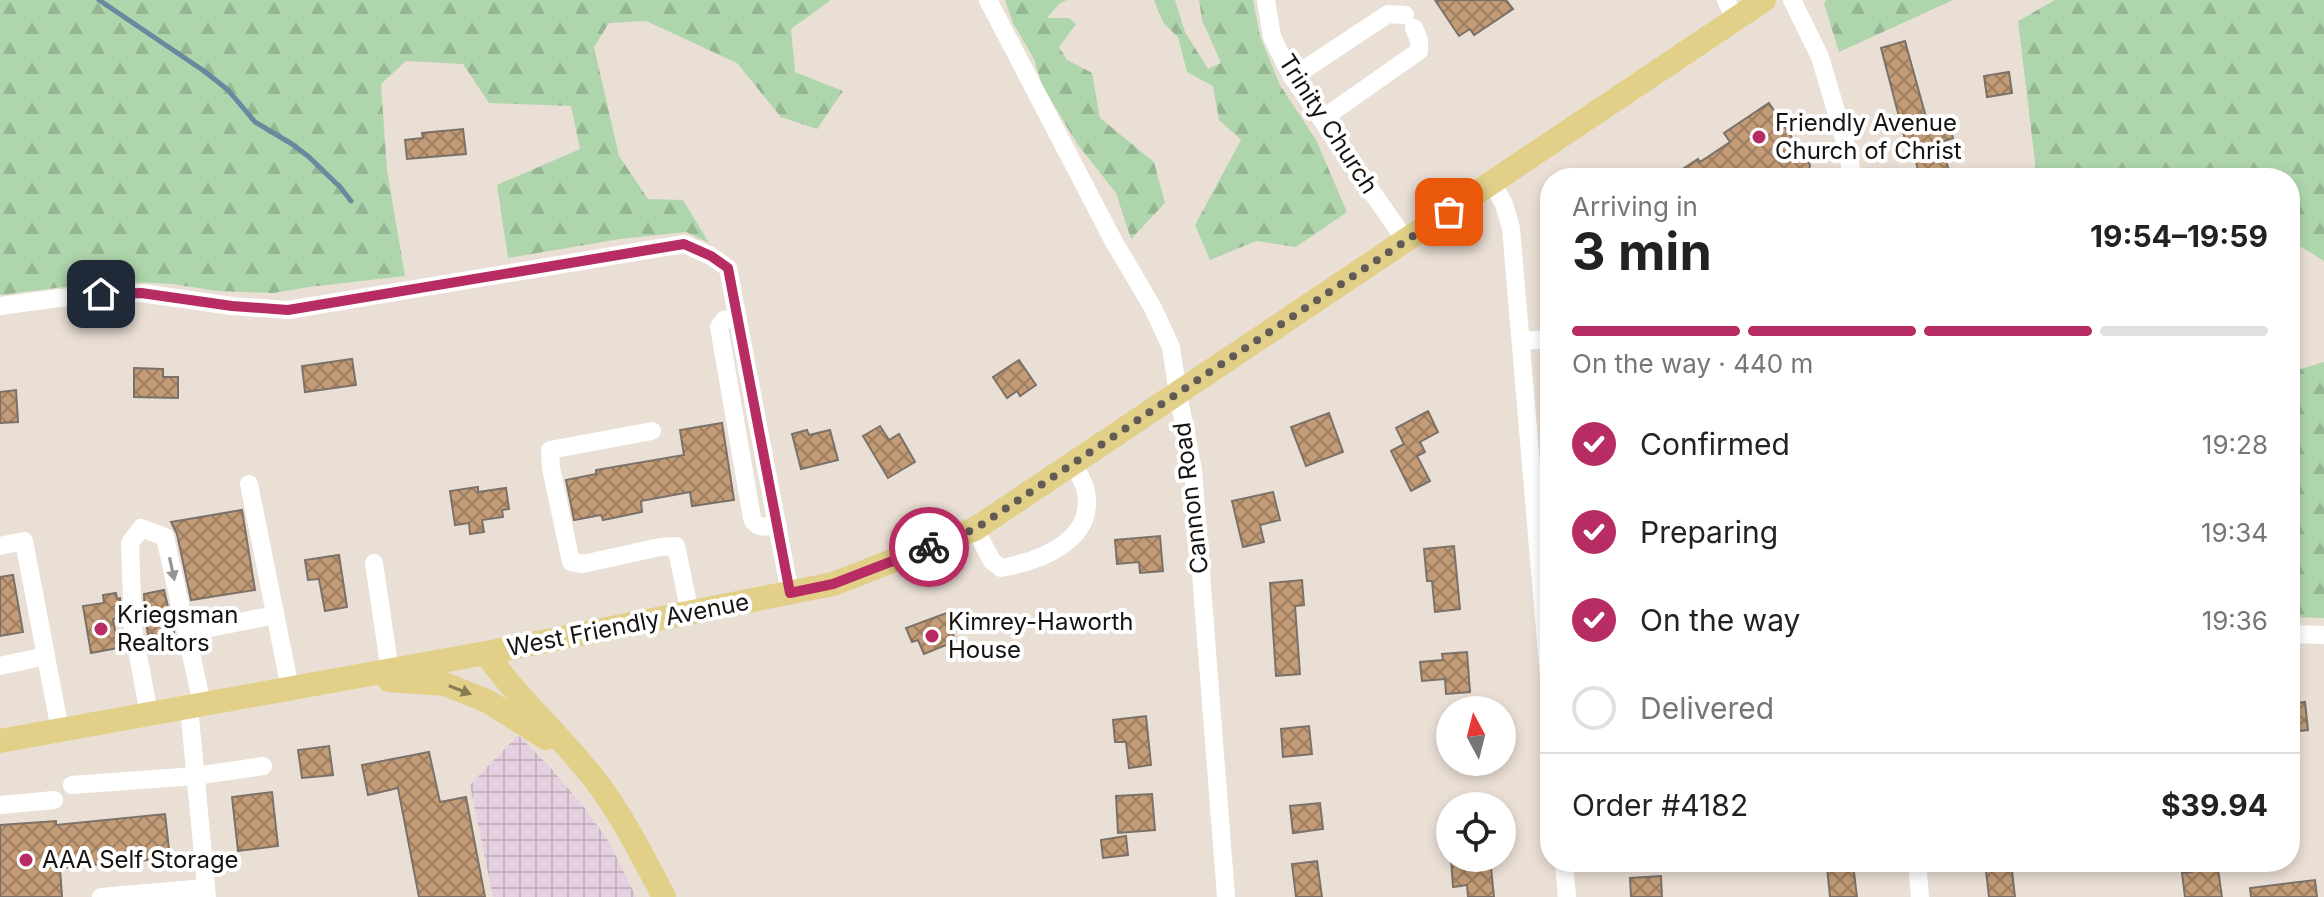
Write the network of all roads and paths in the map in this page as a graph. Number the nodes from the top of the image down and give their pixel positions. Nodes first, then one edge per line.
1 (988, 0) edge
2 (1266, 0) edge
3 (1764, 0) edge
4 (1792, 0) edge
5 (1730, 10) edge
6 (1293, 77) junction
7 (1322, 119) junction
8 (1851, 168) edge
9 (1492, 183) junction
10 (1406, 241) junction
11 (0, 306) edge
12 (1540, 340) edge
13 (1521, 341) junction
14 (1178, 394) junction
15 (652, 431) dead end
16 (1073, 463) junction
17 (249, 484) dead end
18 (975, 529) junction
19 (0, 546) edge
20 (374, 563) dead end
21 (1540, 569) edge
22 (790, 593) junction
23 (690, 613) junction
24 (275, 615) junction
25 (200, 630) dead end
26 (2300, 634) edge
27 (2324, 635) edge
28 (486, 653) junction
29 (46, 656) junction
30 (0, 666) edge
31 (390, 671) junction
32 (355, 677) junction
33 (290, 688) junction
34 (196, 706) junction
35 (149, 714) junction
36 (60, 730) junction
37 (0, 741) edge
38 (571, 752) junction
39 (263, 766) dead end
40 (195, 776) junction
41 (72, 785) dead end
42 (54, 800) dead end
43 (0, 805) edge
44 (1565, 872) edge
45 (1918, 872) edge
46 (206, 893) edge
47 (101, 897) edge
48 (664, 897) edge
49 (1226, 897) edge
50 (1567, 897) edge
51 (1920, 897) edge

1 - 14 street, Cannon Road
2 - 6 street, Trinity Church
3 - 5 main road, West Friendly Avenue
4 - 8 street
5 - 9 main road, West Friendly Avenue
6 - 7 street, Trinity Church
6 - 7 street
7 - 10 street, Trinity Church
9 - 10 main road, West Friendly Avenue
9 - 13 street
10 - 14 main road, West Friendly Avenue
11 - 22 street
12 - 13 street
13 - 21 street
14 - 16 main road, West Friendly Avenue
14 - 49 street, Cannon Road
15 - 23 street
16 - 18 main road, West Friendly Avenue
16 - 18 street
17 - 24 street
18 - 22 main road, West Friendly Avenue
19 - 29 street
20 - 31 street
22 - 23 main road, West Friendly Avenue
23 - 28 main road, West Friendly Avenue
24 - 25 street
24 - 33 street
26 - 27 street
28 - 31 main road, West Friendly Avenue
28 - 38 main road
29 - 30 street
29 - 36 street
31 - 32 main road, West Friendly Avenue
32 - 33 main road, West Friendly Avenue
32 -> 38 main road
33 - 34 main road, West Friendly Avenue
34 - 35 main road, West Friendly Avenue
35 -> 34 street
34 - 40 street
35 - 36 main road, West Friendly Avenue
36 - 37 main road, West Friendly Avenue
38 - 48 main road
39 - 40 street
40 - 41 street
40 - 46 street
42 - 43 street
44 - 50 street
45 - 51 street
46 - 47 street

